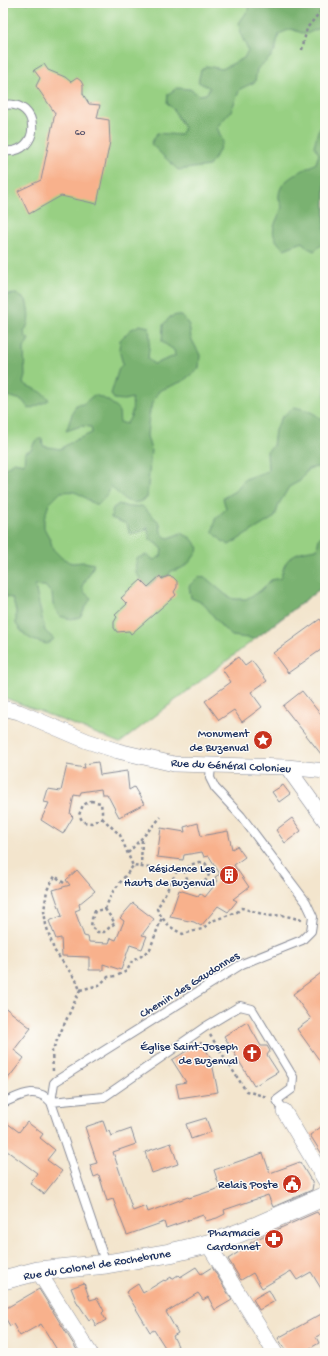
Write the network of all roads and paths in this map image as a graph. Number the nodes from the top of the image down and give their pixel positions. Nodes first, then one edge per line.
1 (325, 6) edge
2 (302, 50) dead end
3 (3, 105) edge
4 (3, 151) edge
5 (3, 708) edge
6 (211, 765) junction
7 (287, 768) junction
8 (325, 770) edge
9 (161, 816) dead end
10 (102, 818) junction
11 (325, 820) edge
12 (142, 838) junction
13 (128, 853) junction
14 (133, 866) junction
15 (141, 867) junction
16 (177, 871) junction
17 (185, 872) junction
18 (64, 883) dead end
19 (105, 909) junction
20 (162, 917) junction
21 (312, 923) junction
22 (80, 990) junction
23 (205, 1027) junction
24 (54, 1083) junction
25 (51, 1102) junction
26 (3, 1103) edge
27 (281, 1105) junction
28 (325, 1180) edge
29 (325, 1196) edge
30 (208, 1244) junction
31 (106, 1264) junction
32 (38, 1270) junction
33 (3, 1280) edge
34 (90, 1353) edge
35 (275, 1353) edge

1 - 2 path
3 - 4 lane
5 - 6 street, Rue du Général Colonieu
6 - 7 street, Rue du Général Colonieu
6 - 21 lane
7 - 8 street, Rue du Général Colonieu
7 - 11 street
9 - 12 path
10 - 10 path
10 - 13 path
12 - 13 path
12 - 15 path
13 - 14 path
14 - 15 path
14 - 19 path
15 - 16 path
16 - 17 path
16 - 20 path
17 - 17 path
18 - 22 path
19 - 19 path
20 - 21 path
20 - 22 path
21 - 24 lane, Chemin des Gaudonnes
22 - 24 path
23 - 25 lane
23 - 27 path
23 - 27 lane
24 - 25 lane
25 - 26 lane
25 - 31 lane
27 - 28 street
29 - 30 street, Rue du Colonel de Rochebrune
30 - 31 street, Rue du Colonel de Rochebrune
30 - 35 street
31 - 32 street, Rue du Colonel de Rochebrune
32 - 33 street, Rue du Colonel de Rochebrune
32 - 34 street

